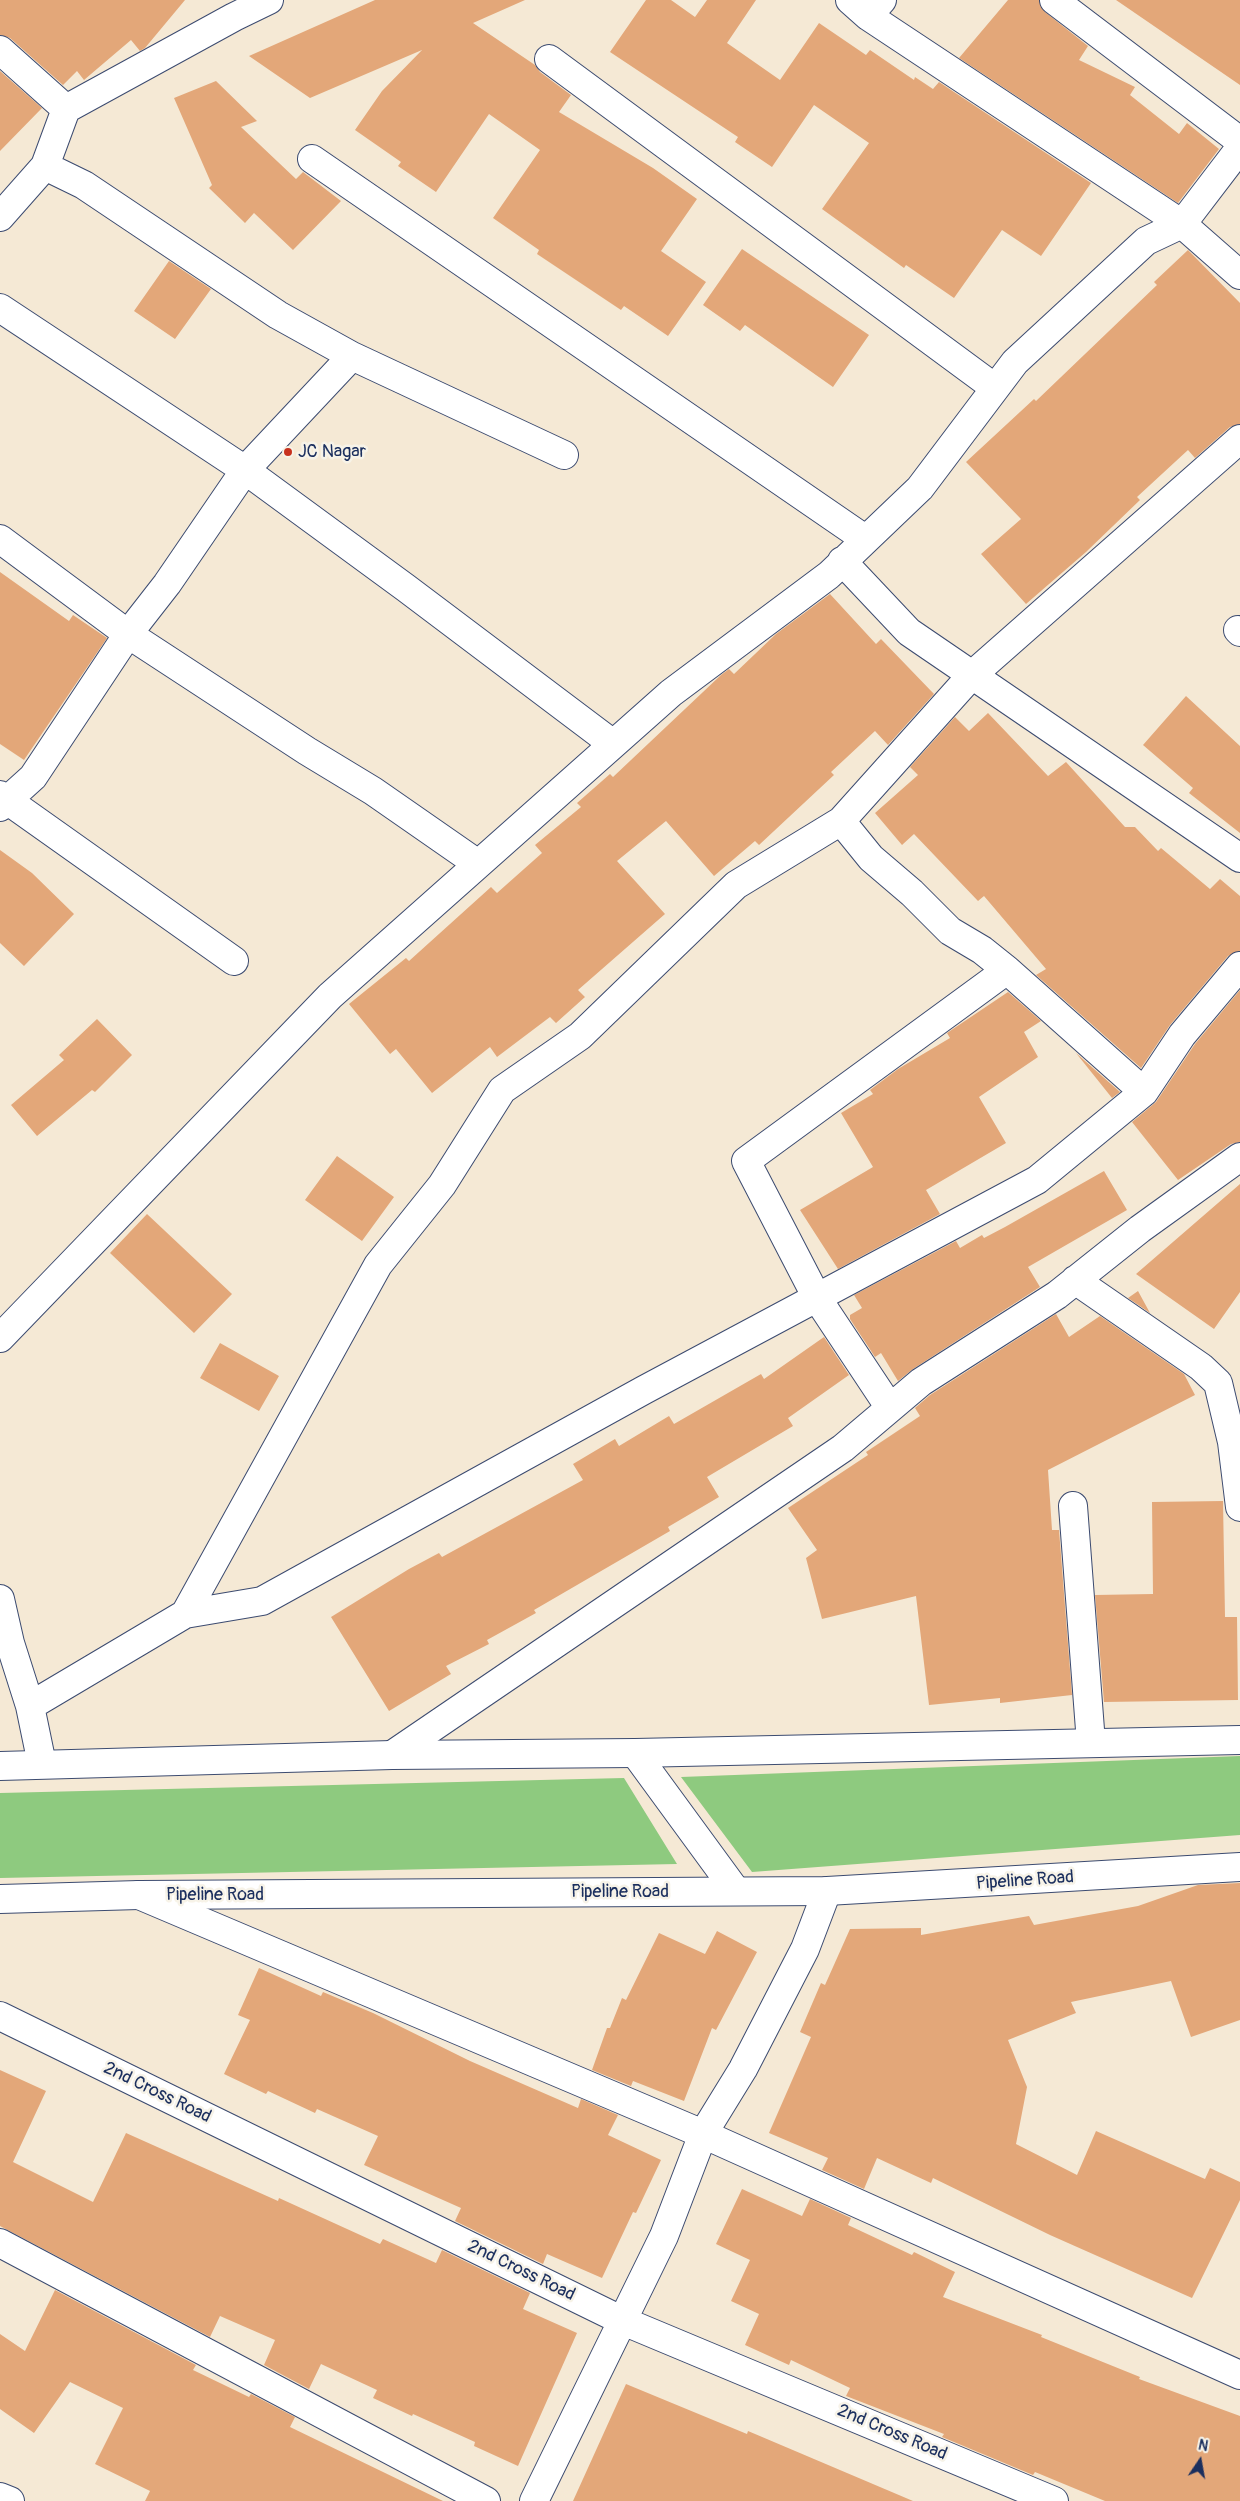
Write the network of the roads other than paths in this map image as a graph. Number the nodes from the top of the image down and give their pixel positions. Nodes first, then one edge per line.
1 (269, 0) edge
2 (1054, 0) edge
3 (867, 5) edge
4 (226, 8) edge
5 (0, 50) edge
6 (550, 59) dead end
7 (66, 109) junction
8 (1240, 141) edge
9 (1240, 148) edge
10 (312, 159) dead end
11 (45, 166) junction
12 (0, 217) edge
13 (1182, 224) junction
14 (1240, 275) edge
15 (0, 308) edge
16 (352, 356) junction
17 (995, 388) junction
18 (1240, 439) edge
19 (564, 455) dead end
20 (245, 470) junction
21 (0, 539) edge
22 (865, 539) junction
23 (842, 561) junction
24 (128, 634) junction
25 (971, 676) junction
26 (613, 744) junction
27 (2, 801) edge
28 (841, 821) junction
29 (1240, 858) edge
30 (478, 864) junction
31 (234, 961) dead end
32 (1240, 966) edge
33 (1007, 970) junction
34 (1144, 1092) junction
35 (1240, 1157) edge
36 (1075, 1280) junction
37 (817, 1298) junction
38 (0, 1338) edge
39 (890, 1408) junction
40 (1073, 1506) dead end
41 (1240, 1507) edge
42 (0, 1599) edge
43 (185, 1614) junction
44 (5, 1641) edge
45 (30, 1706) junction
46 (1240, 1740) edge
47 (1091, 1743) junction
48 (635, 1753) junction
49 (392, 1756) junction
50 (42, 1764) junction
51 (0, 1766) edge
52 (1240, 1867) edge
53 (736, 1891) junction
54 (827, 1891) junction
55 (139, 1895) junction
56 (0, 1898) edge
57 (0, 2016) edge
58 (703, 2134) junction
59 (0, 2243) edge
60 (623, 2321) junction
61 (1240, 2375) edge
62 (0, 2497) edge
63 (10, 2501) edge
64 (486, 2501) edge
65 (534, 2501) edge
66 (1054, 2501) edge

1 - 4 street
2 - 8 street
3 - 13 street
4 - 7 street
5 - 7 street
6 - 17 street
7 - 11 street
9 - 13 street
10 - 22 street
11 - 12 street
11 - 16 street
13 - 14 street
13 - 17 street
15 - 20 street
16 - 19 street
16 - 20 street
17 - 22 street
18 - 25 street
20 - 24 street
20 - 26 street
21 - 24 street
22 - 23 street
23 - 25 street
23 - 26 street
24 - 27 street
24 - 30 street
25 - 28 street
25 - 29 street
26 - 30 street
27 - 31 street
28 - 33 street
28 - 43 street
30 - 38 street
32 - 34 street
33 - 34 street
33 - 37 street
34 - 37 street
35 - 36 street
36 - 39 street
36 - 41 street
37 - 39 street
37 - 43 street
39 - 49 street
40 - 47 street
42 - 44 street
43 - 45 street
44 - 45 street
45 - 50 street
46 - 47 street
47 - 48 street
48 - 49 street
48 - 53 street
49 - 50 street
50 - 51 street
52 - 54 street, Pipeline Road
53 - 54 street, Pipeline Road
53 - 55 street, Pipeline Road
54 - 58 street
55 - 56 street, Pipeline Road
55 - 58 street
57 - 60 street, 2nd Cross Road
58 - 60 street
58 - 61 street
59 - 64 street
60 - 65 street
60 - 66 street, 2nd Cross Road
62 - 63 street

